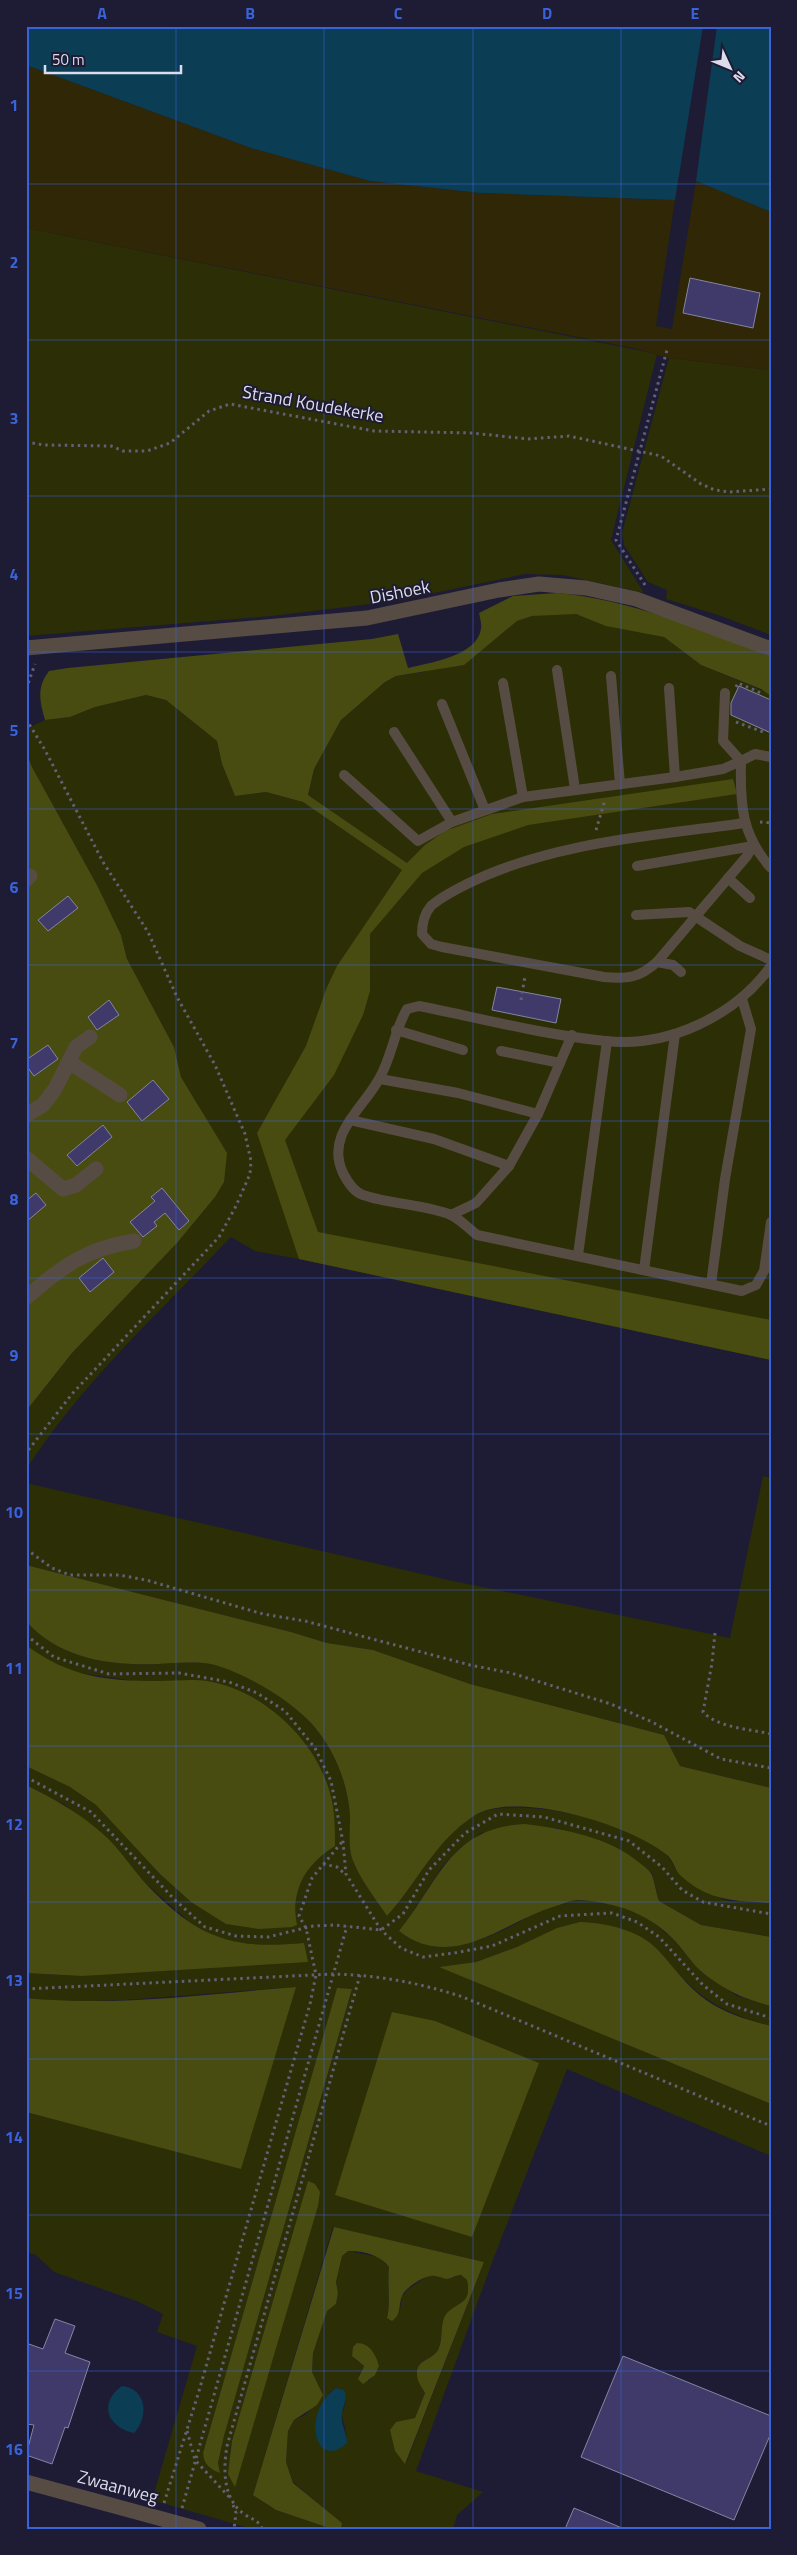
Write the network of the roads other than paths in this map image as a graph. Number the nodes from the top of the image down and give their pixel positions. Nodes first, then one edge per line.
1 (26, 648) edge
2 (771, 649) edge
3 (558, 670) dead end
4 (611, 676) dead end
5 (503, 683) dead end
6 (669, 688) dead end
7 (730, 692) road end
8 (442, 704) dead end
9 (394, 732) dead end
10 (771, 757) edge
11 (741, 761) junction
12 (344, 775) dead end
13 (675, 777) junction
14 (620, 784) junction
15 (575, 789) junction
16 (524, 797) junction
17 (485, 810) junction
18 (452, 822) junction
19 (745, 823) junction
20 (753, 846) junction
21 (637, 866) dead end
22 (771, 868) edge
23 (728, 878) junction
24 (750, 898) dead end
25 (636, 915) dead end
26 (698, 915) junction
27 (771, 960) edge
28 (658, 962) junction
29 (771, 966) edge
30 (681, 972) dead end
31 (742, 999) junction
32 (396, 1030) junction
33 (675, 1034) junction
34 (572, 1035) junction
35 (90, 1038) dead end
36 (607, 1041) junction
37 (463, 1050) dead end
38 (501, 1051) dead end
39 (69, 1062) junction
40 (560, 1063) junction
41 (380, 1079) junction
42 (120, 1095) dead end
43 (538, 1114) junction
44 (26, 1115) edge
45 (350, 1120) junction
46 (26, 1158) edge
47 (509, 1166) junction
48 (96, 1169) dead end
49 (451, 1215) junction
50 (771, 1222) edge
51 (134, 1241) dead end
52 (578, 1255) junction
53 (644, 1270) junction
54 (711, 1284) junction
55 (26, 1298) edge
56 (26, 2482) edge
57 (199, 2529) edge

1 - 2 street, Dishoek
3 - 15 lane
4 - 14 lane
5 - 16 lane
6 - 13 lane
7 - 11 lane
8 - 17 lane
9 - 18 lane
10 - 11 lane
11 - 13 lane
11 - 19 lane
12 - 18 lane
13 - 14 lane
14 - 15 lane
15 - 16 lane
16 - 17 lane
17 - 18 lane
19 - 20 lane
19 - 28 lane
20 - 21 lane
20 - 22 lane
20 - 23 lane
23 - 24 lane
23 - 26 lane
25 - 26 lane
26 - 27 lane
26 - 28 lane
28 - 30 lane
29 - 31 lane
31 - 33 lane
31 - 54 lane
32 - 34 lane
32 - 37 lane
32 - 41 lane
33 - 36 lane
33 - 53 lane
34 - 36 lane
34 - 40 lane
35 - 39 street
36 - 52 lane
38 - 40 lane
39 - 42 street
39 - 44 street
40 - 43 lane
41 - 43 lane
41 - 45 lane
43 - 47 lane
45 - 47 lane
45 - 49 lane
46 - 48 street
47 - 49 lane
49 - 52 lane
50 - 54 lane
51 - 55 street
52 - 53 lane
53 - 54 lane
56 - 57 street, Zwaanweg

